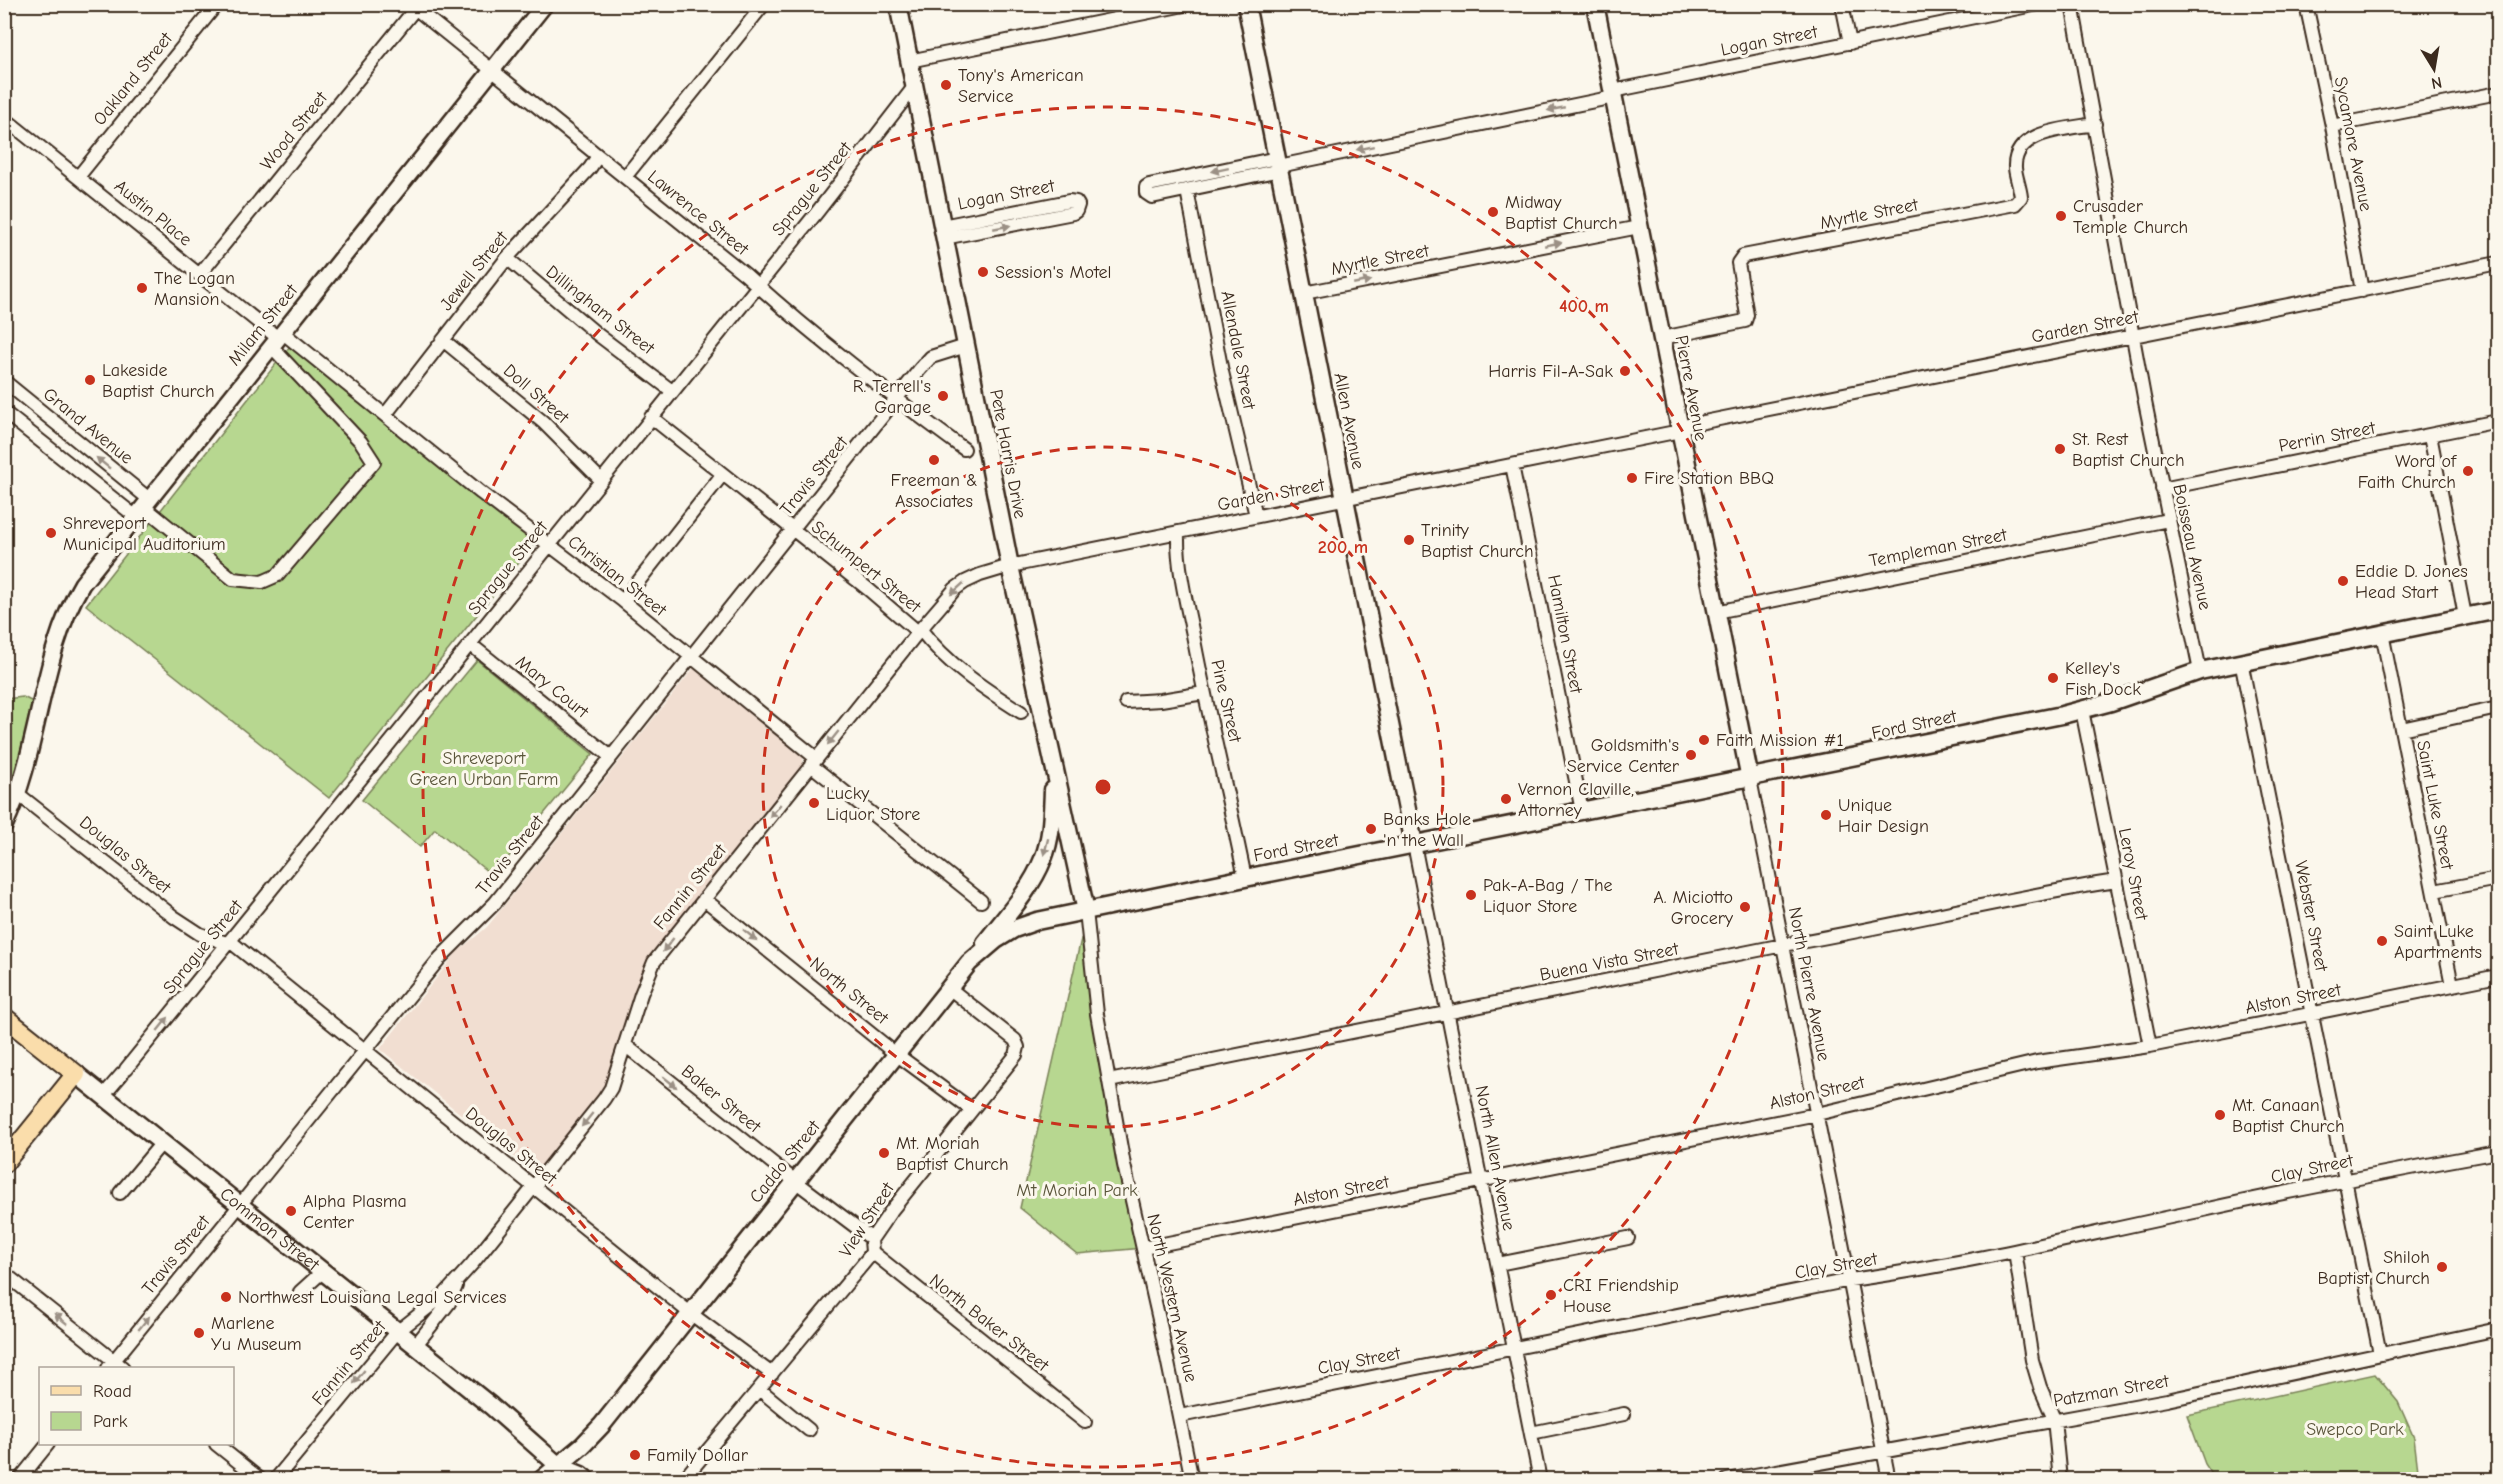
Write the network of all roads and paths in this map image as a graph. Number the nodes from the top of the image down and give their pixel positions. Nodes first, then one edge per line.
1 (216, 4) edge
2 (545, 4) edge
3 (764, 4) edge
4 (898, 4) edge
5 (1189, 4) edge
6 (1246, 4) edge
7 (1595, 4) edge
8 (1842, 4) edge
9 (2038, 4) edge
10 (2073, 4) edge
11 (2306, 4) edge
12 (412, 7) edge
13 (1850, 43) junction
14 (909, 61) junction
15 (492, 70) junction
16 (914, 87) junction
17 (2499, 93) edge
18 (1613, 94) junction
19 (4, 118) edge
20 (2095, 124) junction
21 (2332, 126) junction
22 (598, 156) junction
23 (1279, 165) junction
24 (78, 177) junction
25 (625, 177) junction
26 (1187, 190) junction
27 (1639, 226) junction
28 (943, 232) junction
29 (507, 258) junction
30 (2499, 263) edge
31 (200, 274) junction
32 (757, 285) junction
33 (2362, 291) junction
34 (1304, 293) junction
35 (2134, 336) junction
36 (1662, 338) junction
37 (277, 339) junction
38 (442, 340) junction
39 (966, 346) junction
40 (4, 381) edge
41 (672, 391) junction
42 (897, 399) junction
43 (4, 412) edge
44 (385, 415) junction
45 (651, 417) junction
46 (2499, 421) edge
47 (1679, 429) junction
48 (2430, 435) junction
49 (964, 449) dead end
50 (1512, 465) junction
51 (722, 475) junction
52 (601, 480) junction
53 (2162, 489) junction
54 (1345, 498) junction
55 (143, 507) junction
56 (1256, 516) junction
57 (2168, 520) junction
58 (793, 531) junction
59 (1178, 532) junction
60 (550, 546) junction
61 (1010, 566) junction
62 (622, 601) junction
63 (2499, 610) edge
64 (1716, 612) junction
65 (2465, 616) junction
66 (919, 630) junction
67 (2382, 633) junction
68 (470, 644) junction
69 (691, 658) junction
70 (2241, 661) junction
71 (2200, 671) junction
72 (1204, 693) junction
73 (1126, 702) dead end
74 (2499, 708) edge
75 (2082, 710) junction
76 (1021, 712) dead end
77 (2401, 729) junction
78 (611, 757) junction
79 (814, 762) junction
80 (1054, 768) junction
81 (1749, 779) junction
82 (4, 783) edge
83 (18, 792) junction
84 (1582, 811) junction
85 (4, 826) edge
86 (1414, 844) junction
87 (1245, 878) junction
88 (2499, 879) edge
89 (2116, 881) junction
90 (2434, 891) junction
91 (704, 899) junction
92 (981, 901) dead end
93 (1086, 911) junction
94 (230, 943) junction
95 (1783, 945) junction
96 (969, 963) junction
97 (2499, 976) edge
98 (2452, 985) junction
99 (949, 988) junction
100 (1448, 1013) junction
101 (2312, 1014) junction
102 (4, 1017) edge
103 (625, 1045) junction
104 (2150, 1046) junction
105 (365, 1052) junction
106 (896, 1054) junction
107 (76, 1074) junction
108 (1109, 1081) junction
109 (103, 1096) junction
110 (972, 1110) junction
111 (1816, 1113) junction
112 (162, 1144) junction
113 (2499, 1152) edge
114 (4, 1163) edge
115 (795, 1181) junction
116 (1481, 1181) junction
117 (2345, 1181) junction
118 (534, 1187) junction
119 (120, 1194) dead end
120 (239, 1205) junction
121 (1628, 1238) dead end
122 (872, 1239) junction
123 (1143, 1248) junction
124 (2015, 1251) junction
125 (872, 1252) junction
126 (1498, 1264) junction
127 (322, 1272) junction
128 (4, 1274) edge
129 (459, 1279) junction
130 (1850, 1280) junction
131 (300, 1292) dead end
132 (690, 1312) junction
133 (2499, 1329) edge
134 (397, 1332) junction
135 (415, 1346) junction
136 (1515, 1349) junction
137 (2380, 1354) junction
138 (115, 1366) edge
139 (772, 1374) junction
140 (759, 1389) junction
141 (1624, 1414) dead end
142 (1180, 1416) junction
143 (2054, 1419) junction
144 (1085, 1422) dead end
145 (809, 1430) dead end
146 (1531, 1433) junction
147 (46, 1445) edge
148 (218, 1445) edge
149 (1884, 1452) junction
150 (562, 1473) edge
151 (19, 1479) edge
152 (261, 1479) edge
153 (275, 1479) edge
154 (541, 1479) edge
155 (587, 1479) edge
156 (683, 1479) edge
157 (1192, 1479) edge
158 (1540, 1479) edge
159 (1727, 1479) edge
160 (1889, 1479) edge
161 (2060, 1479) edge

1 - 24 street, Oakland Street
2 - 15 street, Milam Street
3 - 25 street
4 - 14 main road, Pete Harris Drive
5 - 14 street
6 - 23 main road, Allen Avenue
7 - 18 main road, Pierre Avenue
8 - 13 street
9 - 13 street, Logan Street
10 - 20 street, Boisseau Avenue
11 - 21 street, Sycamore Avenue
12 - 15 street, Lawrence Street
12 - 31 street, Wood Street
13 - 18 street, Logan Street
14 - 16 main road, Pete Harris Drive
15 - 22 street, Lawrence Street
15 - 37 street, Milam Street
16 - 28 main road, Pete Harris Drive
16 - 32 street, Sprague Street
17 - 21 street
18 -> 23 street, Logan Street
18 - 27 main road, Pierre Avenue
19 - 24 street, Austin Place
20 - 35 street, Boisseau Avenue
20 - 36 street, Myrtle Street
21 - 33 street, Sycamore Avenue
22 - 25 street, Lawrence Street
22 - 29 street, Jewell Street
23 - 26 street, Logan Street
23 -> 26 street, Logan Street
23 - 34 main road, Allen Avenue
24 - 31 street, Austin Place
25 - 32 street, Lawrence Street
26 - 56 street, Allendale Street
34 -> 27 street, Myrtle Street
27 - 36 main road, Pierre Avenue
28 -> 28 street, Logan Street
28 - 39 main road, Pete Harris Drive
29 - 38 street, Jewell Street
29 - 41 street, Dillingham Street
30 - 33 street, Garden Street
31 - 37 street, Austin Place
32 - 41 street, Sprague Street
32 - 42 street, Lawrence Street
33 - 35 street, Garden Street
34 - 54 main road, Allen Avenue
35 - 47 street, Garden Street
35 - 53 street, Boisseau Avenue
36 - 47 main road, Pierre Avenue
37 - 44 street, Christian Street
37 - 55 street, Milam Street
37 - 55 street
38 - 44 street, Jewell Street
38 - 52 street, Doll Street
39 - 42 street, Travis Street
39 - 61 main road, Pete Harris Drive
55 -> 40 street, Grand Avenue
41 - 45 street, Sprague Street
42 - 49 street, Lawrence Street
42 - 58 street, Travis Street
43 - 55 street
44 - 60 street, Christian Street
45 - 51 street, Schumpert Street
45 - 52 street, Sprague Street
46 - 48 street, Perrin Street
47 - 50 street, Garden Street
47 - 64 main road, Pierre Avenue
48 - 53 street, Perrin Street
48 - 65 street
50 - 54 street, Garden Street
50 - 84 street, Hamilton Street
51 - 58 street, Schumpert Street
51 - 62 street
52 - 60 street, Sprague Street
53 - 57 street, Boisseau Avenue
54 - 56 street, Garden Street
54 - 86 main road, Allen Avenue
55 - 83 street, Milam Street
56 - 59 street, Garden Street
57 - 64 street, Templeman Street
57 - 71 street, Boisseau Avenue
58 - 66 street, Schumpert Street
58 - 69 street, Travis Street
59 - 61 street, Garden Street
59 - 72 street, Pine Street
60 - 62 street, Christian Street
60 - 68 street, Sprague Street
61 -> 66 street, Fannin Street
61 - 80 main road, Pete Harris Drive
62 - 69 street, Christian Street
63 - 65 main road, Ford Street
64 - 81 main road, Pierre Avenue
65 - 67 main road, Ford Street
66 - 76 street, Schumpert Street
66 -> 79 street, Fannin Street
67 - 70 main road, Ford Street
67 - 77 street, Saint Luke Street
68 - 78 street, Mary Court
68 - 94 street, Sprague Street
69 - 78 street, Travis Street
69 - 79 street, Christian Street
70 - 71 main road, Ford Street
70 - 101 street, Webster Street
71 - 75 main road, Ford Street
72 - 73 street
72 - 87 street, Pine Street
74 - 77 street
75 - 81 main road, Ford Street
75 - 89 street, Leroy Street
77 - 90 street, Saint Luke Street
78 - 105 street, Travis Street
79 -> 91 street, Fannin Street
79 - 92 street, Christian Street
80 - 93 main road, Pete Harris Drive
80 -> 96 main road
81 - 84 main road, Ford Street
81 - 95 street, North Pierre Avenue
82 - 83 street, Douglas Street
83 - 85 street, Milam Street
83 - 94 street, Douglas Street
84 - 86 main road, Ford Street
86 - 87 main road, Ford Street
86 - 100 street, North Allen Avenue
87 - 93 main road, Ford Street
88 - 90 street
89 - 95 street, Buena Vista Street
89 - 104 street, Leroy Street
90 - 98 street, Saint Luke Street
91 -> 103 street, Fannin Street
91 -> 106 street, North Street
93 - 96 main road, Caddo Street
93 - 108 street, North Western Avenue
94 - 105 street, Douglas Street
109 -> 94 street, Sprague Street
95 - 100 street, Buena Vista Street
95 - 111 street, North Pierre Avenue
96 - 99 main road, Caddo Street
97 - 98 street, Alston Street
98 - 101 street, Alston Street
99 - 106 main road, Caddo Street
99 - 110 street, View Street
100 - 108 street, Buena Vista Street
100 - 116 street, North Allen Avenue
101 - 104 street, Alston Street
101 - 117 street, Webster Street
102 - 107 main road, Common Street
103 -> 115 street, Baker Street
103 -> 118 street, Fannin Street
104 - 111 street, Alston Street
105 - 118 street, Douglas Street
105 - 120 street, Travis Street
106 - 110 street, North Street
106 - 115 main road, Caddo Street
107 - 109 main road, Common Street
107 - 114 main road
108 - 123 street, North Western Avenue
109 - 112 main road, Common Street
110 - 122 street, View Street
111 - 116 street, Alston Street
111 - 130 street, North Pierre Avenue
112 - 119 street
112 - 120 main road, Common Street
113 - 117 street, Clay Street
115 - 122 street, Baker Street
115 - 132 main road, Caddo Street
116 - 123 street, Alston Street
116 - 126 street, North Allen Avenue
117 - 124 street, Clay Street
117 - 137 street, Webster Street
118 - 129 street, Fannin Street
118 - 132 street, Douglas Street
120 - 127 main road, Common Street
138 -> 120 street, Travis Street
121 - 126 street
122 - 125 street, View Street
123 - 142 street, North Western Avenue
124 - 130 street, Clay Street
124 - 143 street
125 - 139 street, View Street
125 - 144 street, North Baker Street
126 - 136 street, North Allen Avenue
127 - 131 street
127 - 134 main road, Common Street
138 -> 128 street
129 - 134 street, Fannin Street
129 - 135 street, Fannin Street
130 - 136 street, Clay Street
130 - 149 street, North Pierre Avenue
132 - 139 street, Douglas Street
132 - 150 main road, Caddo Street
133 - 137 street, Patzman Street
134 - 135 main road, Common Street
134 -> 153 street, Fannin Street
135 - 150 main road, Common Street
136 - 142 street, Clay Street
136 - 146 street, North Allen Avenue
137 - 143 street, Patzman Street
139 - 140 street, View Street
140 - 145 street
140 - 156 street, View Street
141 - 146 street
142 - 157 street, North Western Avenue
143 - 149 street, Patzman Street
143 - 161 street
146 - 158 street, North Allen Avenue
147 - 151 street
148 - 152 street
149 - 159 street, Patzman Street
149 - 160 street, North Pierre Avenue
150 - 154 main road, Caddo Street
150 - 155 main road, Common Street

